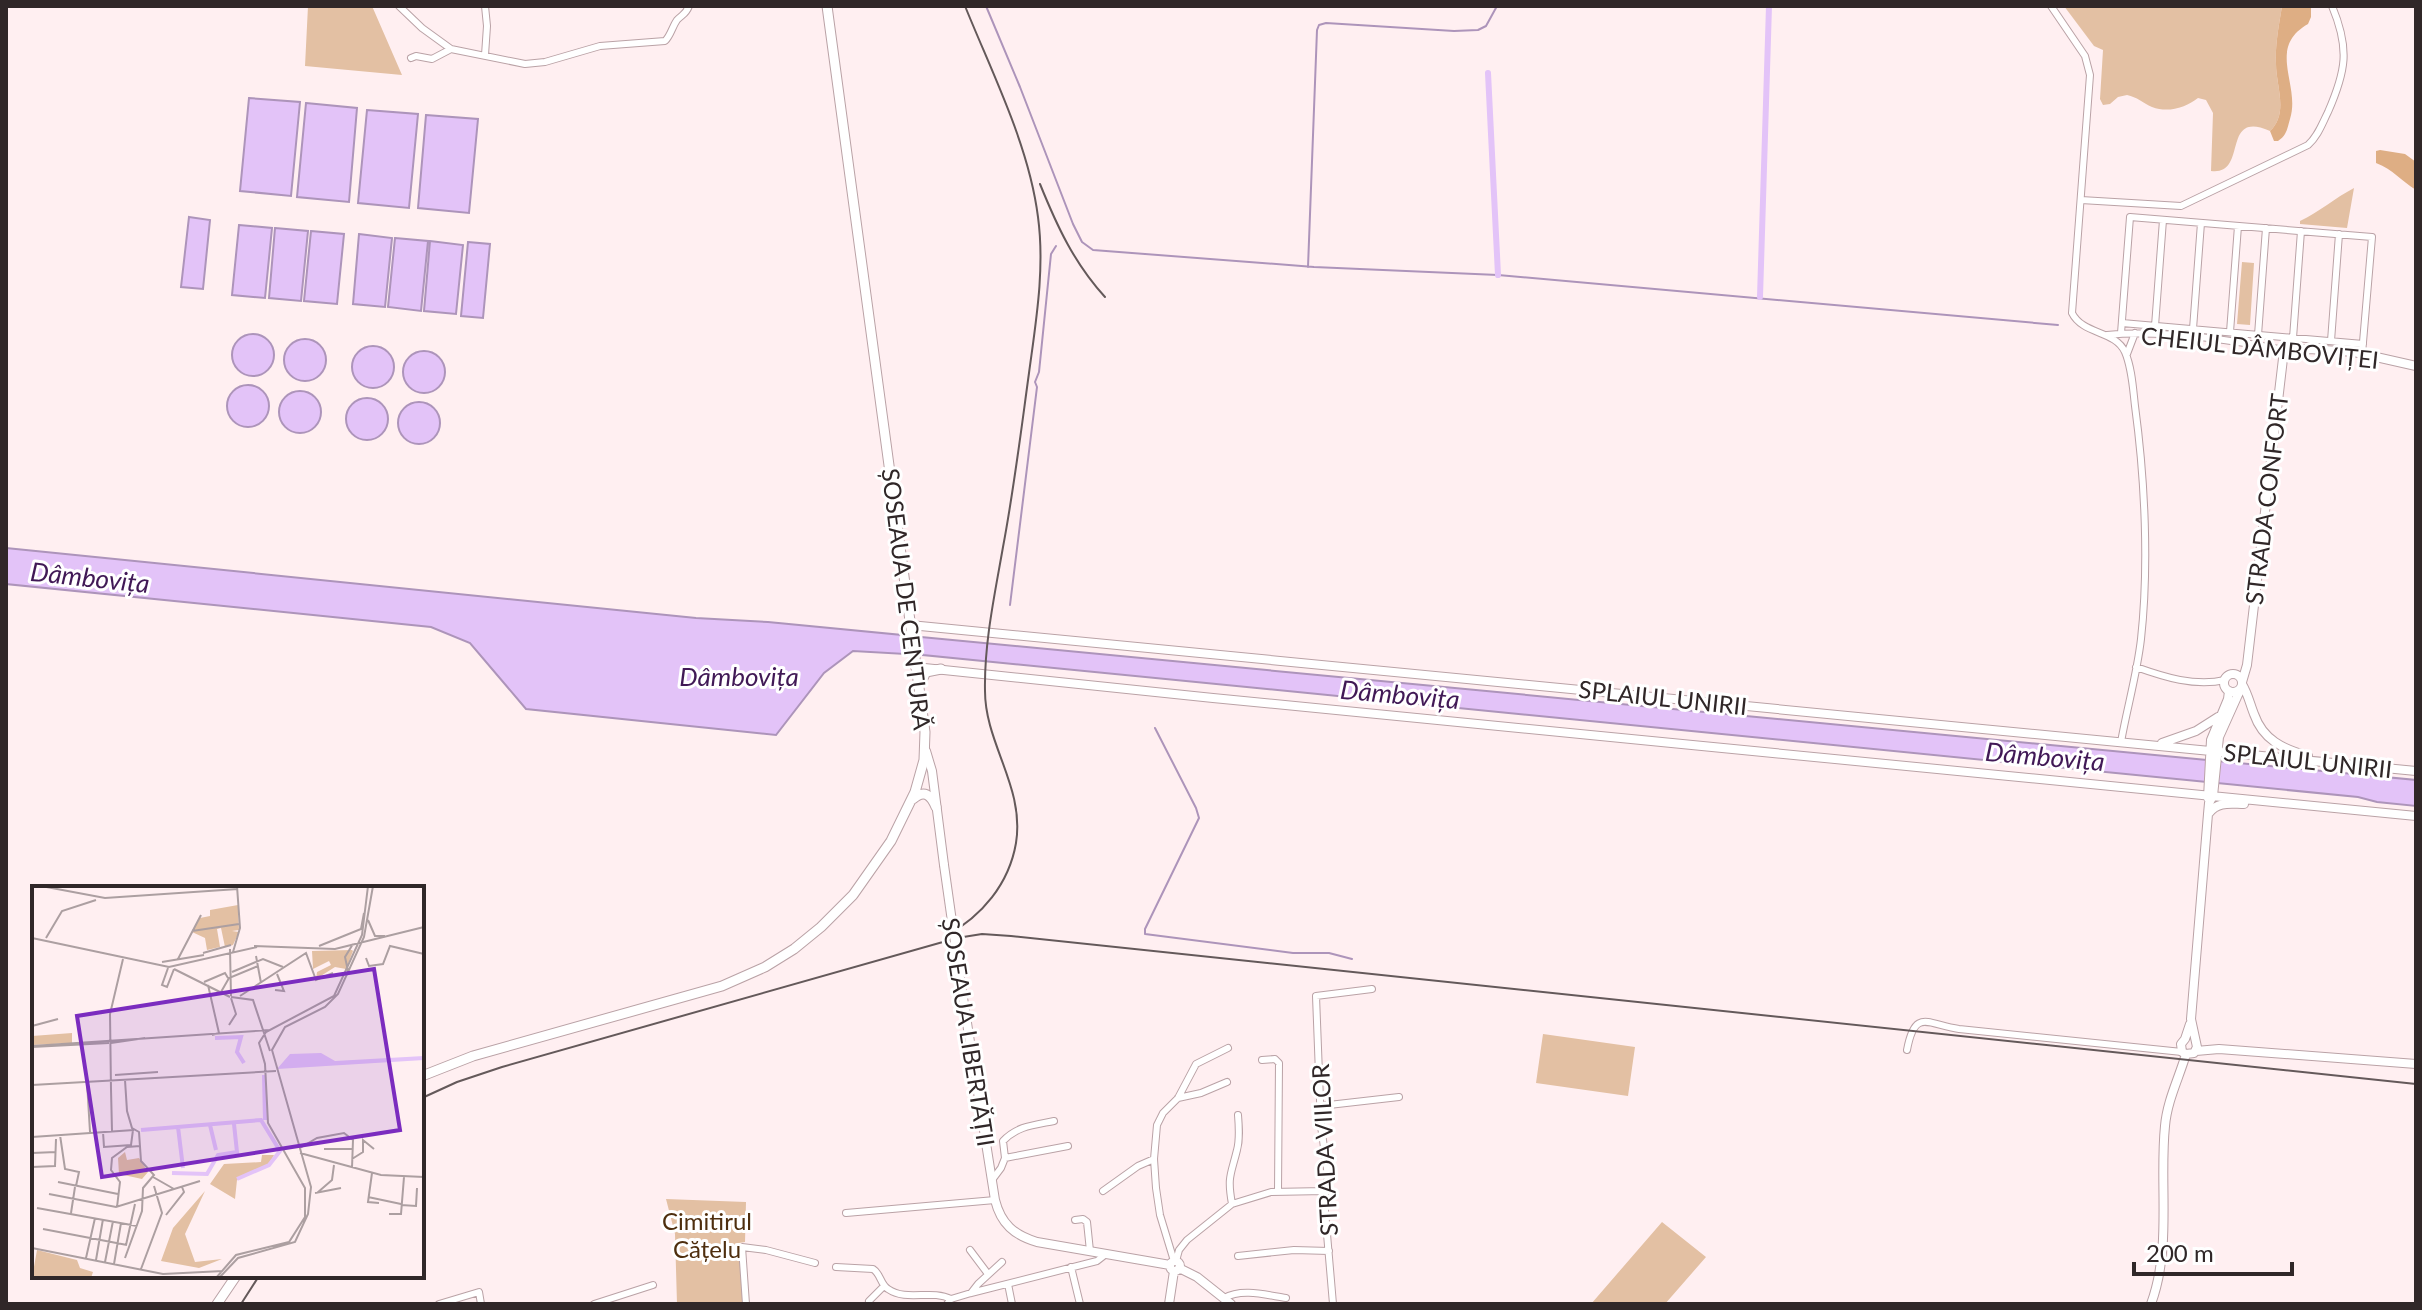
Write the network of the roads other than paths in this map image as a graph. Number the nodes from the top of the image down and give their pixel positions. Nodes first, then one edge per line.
1 (399, 6) edge
2 (485, 6) edge
3 (689, 6) edge
4 (827, 6) edge
5 (2051, 6) edge
6 (2332, 6) edge
7 (451, 49) junction
8 (485, 55) junction
9 (411, 58) dead end
10 (2081, 200) junction
11 (2163, 220) junction
12 (2201, 223) junction
13 (2238, 226) junction
14 (2266, 228) junction
15 (2301, 231) junction
16 (2339, 234) junction
17 (2122, 323) junction
18 (2155, 326) junction
19 (2193, 329) junction
20 (2232, 332) junction
21 (2128, 333) junction
22 (2103, 335) junction
23 (2258, 335) junction
24 (2293, 338) junction
25 (2331, 341) junction
26 (2233, 342) junction
27 (2121, 345) junction
28 (2362, 349) junction
29 (2284, 350) junction
30 (2127, 357) junction
31 (2416, 366) edge
32 (910, 625) junction
33 (2249, 648) junction
34 (915, 667) junction
35 (2136, 667) junction
36 (941, 669) junction
37 (2233, 674) junction
38 (2225, 680) junction
39 (2242, 685) junction
40 (918, 689) junction
41 (2229, 691) junction
42 (2221, 714) junction
43 (2121, 742) junction
44 (2148, 745) junction
45 (925, 749) junction
46 (2213, 753) junction
47 (2340, 763) junction
48 (922, 770) junction
49 (2416, 771) edge
50 (2210, 795) junction
51 (913, 799) junction
52 (2268, 801) junction
53 (934, 803) junction
54 (2208, 814) junction
55 (2416, 816) edge
56 (1372, 989) dead end
57 (2189, 1046) junction
58 (1228, 1048) dead end
59 (1907, 1050) dead end
60 (1262, 1060) dead end
61 (2416, 1064) edge
62 (424, 1075) edge
63 (1227, 1082) dead end
64 (1399, 1097) dead end
65 (1178, 1098) junction
66 (1320, 1106) junction
67 (1238, 1115) dead end
68 (1054, 1121) dead end
69 (1068, 1146) dead end
70 (1005, 1158) junction
71 (1154, 1159) junction
72 (992, 1180) junction
73 (1103, 1191) dead end
74 (1278, 1191) junction
75 (1325, 1191) junction
76 (995, 1200) junction
77 (1232, 1204) junction
78 (846, 1213) dead end
79 (1075, 1220) dead end
80 (970, 1250) dead end
81 (1090, 1251) junction
82 (1329, 1251) junction
83 (1106, 1254) junction
84 (1238, 1256) dead end
85 (1002, 1262) dead end
86 (815, 1263) dead end
87 (1175, 1265) junction
88 (836, 1267) dead end
89 (1071, 1267) junction
90 (988, 1274) junction
91 (235, 1278) edge
92 (1008, 1284) junction
93 (653, 1285) dead end
94 (884, 1286) junction
95 (971, 1293) junction
96 (1286, 1298) dead end
97 (869, 1301) dead end
98 (1227, 1301) edge
99 (949, 1302) edge
100 (217, 1304) edge
101 (439, 1304) edge
102 (481, 1304) edge
103 (594, 1304) edge
104 (746, 1304) edge
105 (1012, 1304) edge
106 (1080, 1304) edge
107 (1169, 1304) edge
108 (1333, 1304) edge
109 (2151, 1304) edge

1 - 7 street
2 - 8 street
3 - 8 street
4 - 32 main road, ȘOSEAUA DE CENTURĂ
5 - 10 street
6 - 10 street
7 - 8 street
7 - 9 street
10 - 22 street
11 - 12 street
11 - 17 street
11 - 18 street
12 - 13 street
12 - 19 street
13 - 14 street
13 - 20 street
14 - 15 street
14 - 23 street
15 - 16 street
15 - 24 street
16 - 25 street
16 - 28 street
17 - 18 street
17 - 21 street
18 - 19 street
19 - 20 street
20 - 23 street
20 - 26 street
21 - 22 street, CHEIUL DÂMBOVIȚEI
21 - 26 street, CHEIUL DÂMBOVIȚEI
21 - 27 street
21 - 30 street
22 - 27 street
23 - 24 street
24 - 25 street
25 - 28 street
26 - 29 street, CHEIUL DÂMBOVIȚEI
27 - 30 street
28 - 29 main road, CHEIUL DÂMBOVIȚEI
28 - 31 main road, CHEIUL DÂMBOVIȚEI
29 - 33 main road, STRADA CONFORT
30 - 35 street
32 - 34 main road, ȘOSEAUA DE CENTURĂ
32 - 43 main road, SPLAIUL UNIRII
33 - 37 main road, STRADA CONFORT
33 - 39 main road, STRADA CONFORT
34 - 36 main road, SPLAIUL UNIRII
34 - 40 main road, ȘOSEAUA DE CENTURĂ
35 - 38 street
35 - 43 street
36 - 40 main road
36 - 50 main road, SPLAIUL UNIRII
37 - 38 main road
37 - 39 main road
38 - 41 main road
39 - 41 main road
39 - 46 main road, STRADA CONFORT
39 - 47 main road
40 - 45 main road, ȘOSEAUA DE CENTURĂ
41 - 42 main road
42 - 44 main road
42 - 46 main road
43 - 44 main road, SPLAIUL UNIRII
44 - 46 main road, SPLAIUL UNIRII
45 - 48 main road, ȘOSEAUA DE CENTURĂ
45 - 53 main road, ȘOSEAUA LIBERTĂȚII
46 - 47 main road, SPLAIUL UNIRII
46 - 50 main road
47 - 49 main road, SPLAIUL UNIRII
48 - 51 main road, ȘOSEAUA DE CENTURĂ
48 - 53 main road
50 - 52 main road, SPLAIUL UNIRII
50 - 54 main road
51 - 53 main road
51 - 62 main road, ȘOSEAUA DE CENTURĂ
52 - 54 main road
52 - 55 main road, SPLAIUL UNIRII
53 - 72 main road, ȘOSEAUA LIBERTĂȚII, bridge
54 - 57 main road
56 - 66 street, STRADA VIILOR
57 - 59 street
57 - 61 main road
57 - 109 main road
58 - 65 street
60 - 74 street
63 - 65 street
64 - 66 street
65 - 71 street
66 - 75 street, STRADA VIILOR
67 - 77 street
68 - 70 street
69 - 70 street
70 - 72 street
71 - 73 street
71 - 87 street
72 - 76 main road, ȘOSEAUA LIBERTĂȚII
74 - 75 street
74 - 77 street
75 - 82 street, STRADA VIILOR
76 - 78 street
76 - 81 main road, ȘOSEAUA LIBERTĂȚII
77 - 87 street
79 - 81 street
80 - 90 street
81 - 83 main road, ȘOSEAUA LIBERTĂȚII
82 - 84 street
82 - 108 street, STRADA VIILOR
83 - 87 main road, ȘOSEAUA LIBERTĂȚII
83 - 89 street
85 - 90 street
86 - 104 street
87 - 98 main road, ȘOSEAUA LIBERTĂȚII
87 - 107 main road
88 - 94 street
89 - 92 street
89 - 106 street
90 - 95 street
91 - 100 main road
92 - 95 street
92 - 105 street
93 - 103 street
94 - 97 street
94 - 99 street
95 - 99 street
96 - 98 street
101 - 102 street

